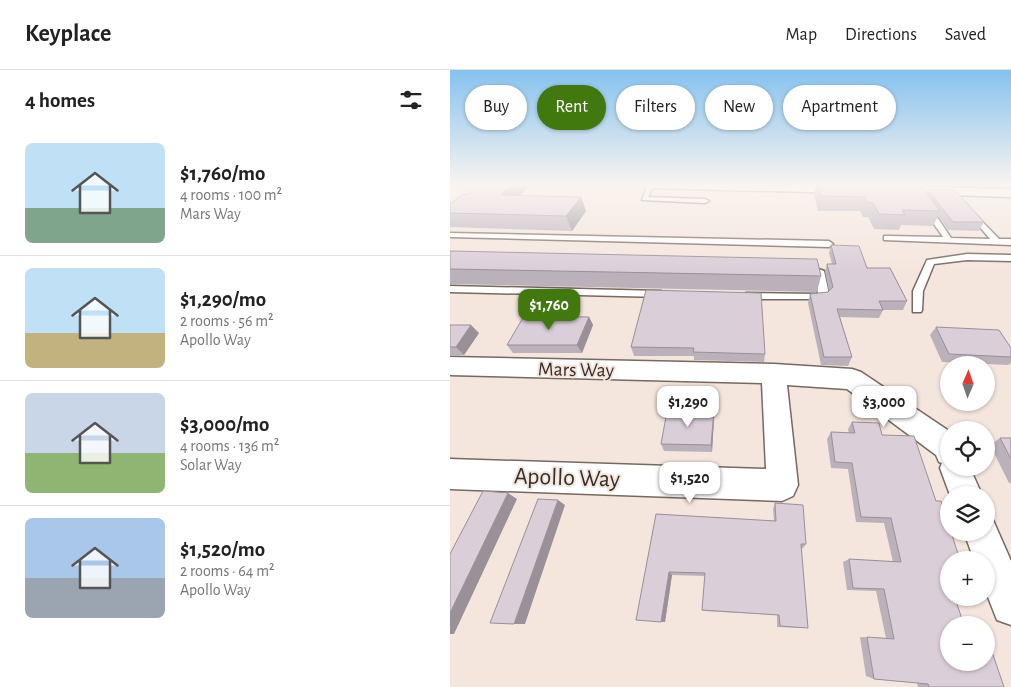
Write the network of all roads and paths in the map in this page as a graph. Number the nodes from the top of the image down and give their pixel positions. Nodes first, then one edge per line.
1 (930, 213) edge
2 (972, 213) edge
3 (450, 235) edge
4 (887, 238) dead end
5 (949, 240) junction
6 (996, 241) junction
7 (1011, 242) edge
8 (829, 244) edge
9 (1011, 258) edge
10 (801, 269) edge
11 (450, 289) edge
12 (674, 294) edge
13 (740, 296) edge
14 (917, 310) dead end
15 (450, 366) edge
16 (774, 374) junction
17 (940, 442) edge
18 (450, 474) edge
19 (986, 541) edge
20 (1011, 606) edge

1 - 5 lane
2 - 6 lane
3 - 8 lane
4 - 5 lane
5 - 6 lane
6 - 7 lane
9 - 14 lane
10 - 13 lane
11 - 12 lane
15 - 16 street, Mars Way
16 - 17 street, Mars Way
16 - 18 street, Apollo Way
19 - 20 street

